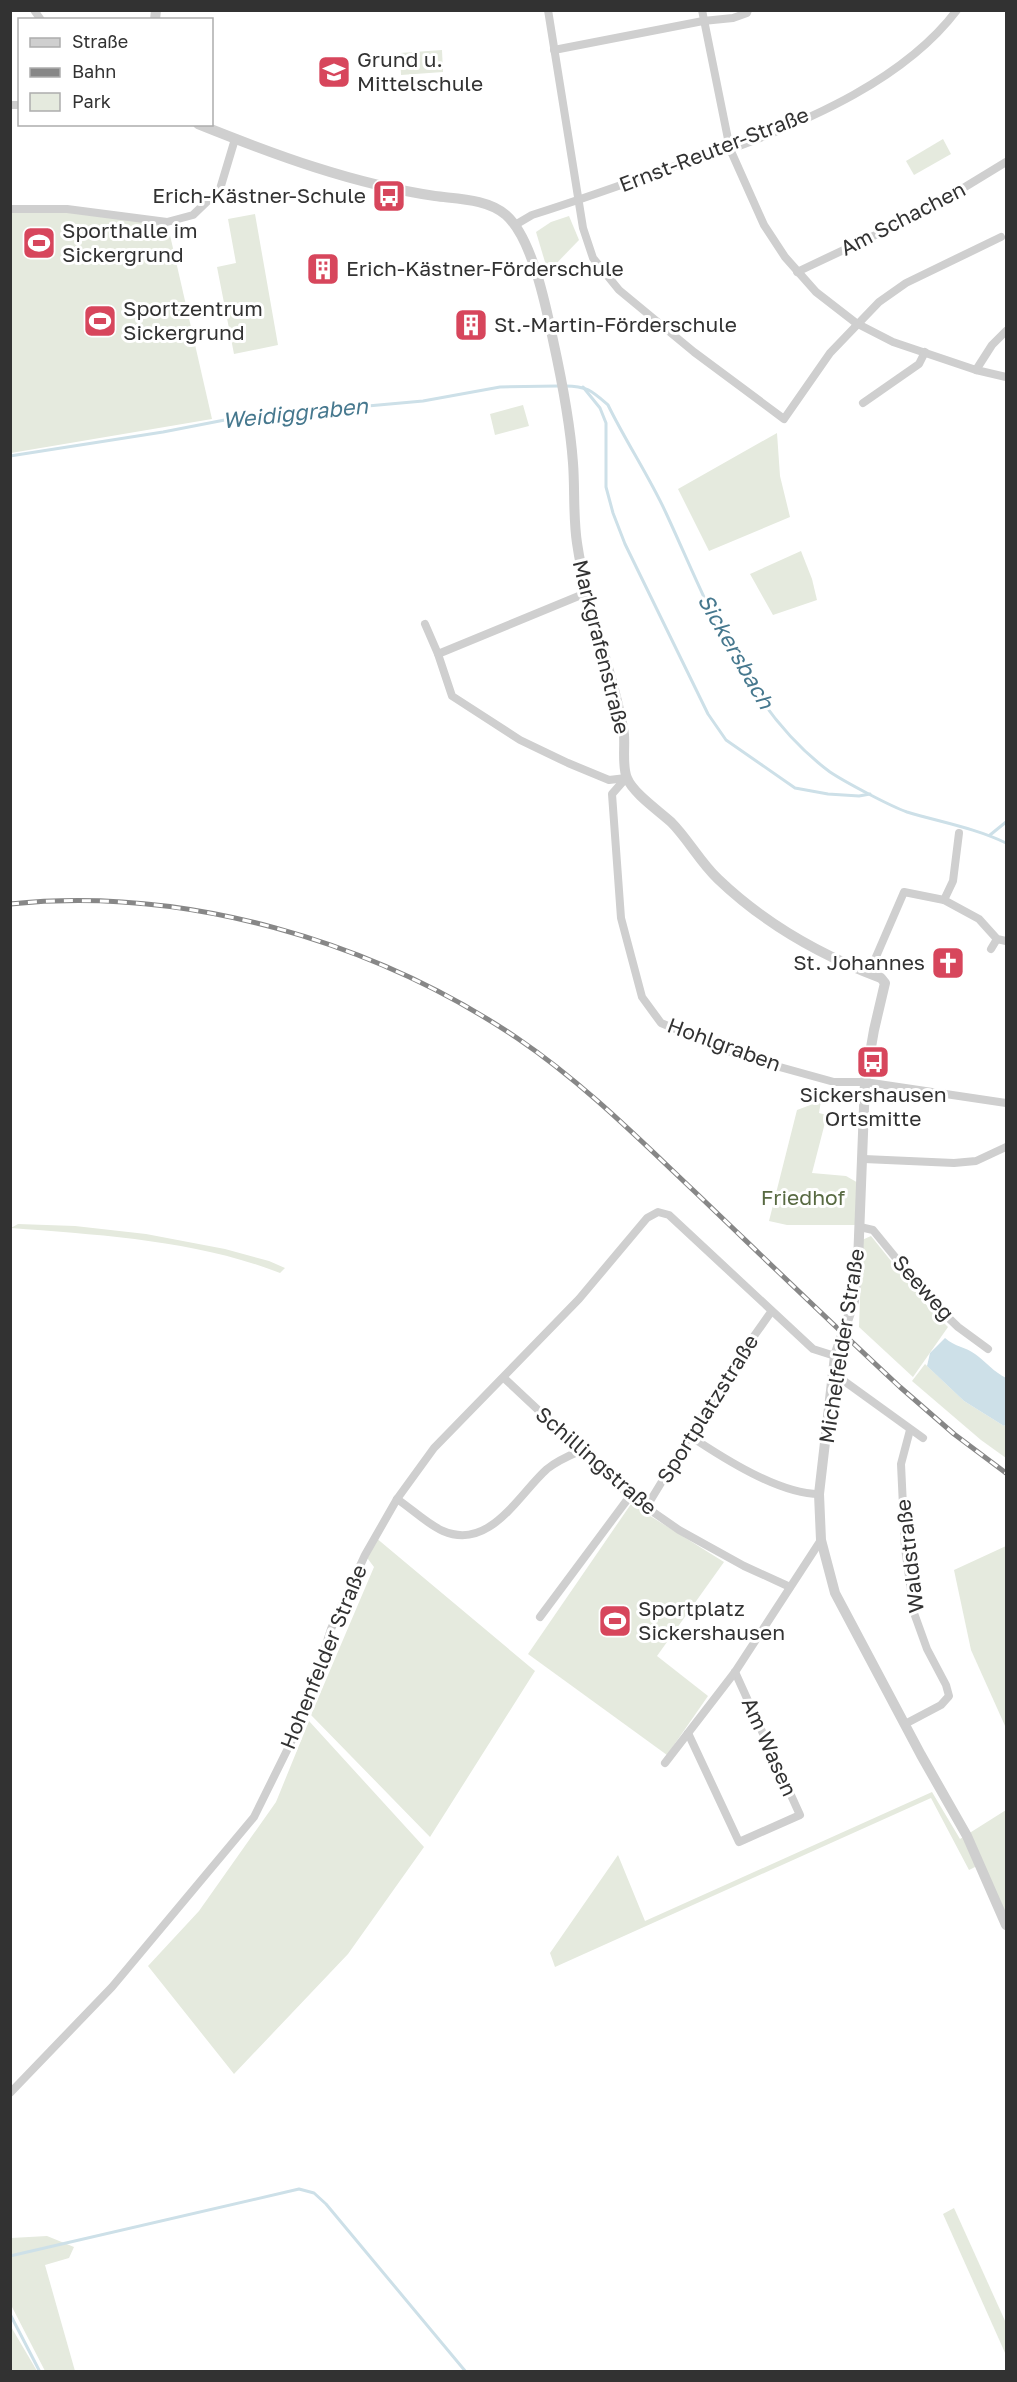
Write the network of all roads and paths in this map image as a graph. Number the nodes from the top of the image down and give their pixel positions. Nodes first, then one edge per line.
1 (548, 10) edge
2 (702, 10) edge
3 (747, 10) edge
4 (957, 10) edge
5 (703, 21) junction
6 (554, 50) junction
7 (203, 126) edge
8 (235, 139) junction
9 (730, 149) junction
10 (1006, 162) edge
11 (578, 201) junction
12 (10, 209) edge
13 (515, 225) junction
14 (1001, 237) dead end
15 (797, 272) junction
16 (856, 323) junction
17 (1006, 331) edge
18 (925, 352) junction
19 (976, 370) junction
20 (1006, 377) edge
21 (863, 403) dead end
22 (586, 593) junction
23 (425, 624) dead end
24 (438, 654) junction
25 (626, 778) junction
26 (959, 833) dead end
27 (944, 900) junction
28 (997, 939) junction
29 (1006, 941) edge
30 (991, 949) dead end
31 (869, 973) junction
32 (865, 1082) junction
33 (1006, 1103) edge
34 (1006, 1147) edge
35 (864, 1159) junction
36 (860, 1227) junction
37 (771, 1312) junction
38 (988, 1348) dead end
39 (836, 1356) junction
40 (833, 1373) junction
41 (504, 1378) junction
42 (910, 1430) junction
43 (690, 1436) junction
44 (922, 1438) dead end
45 (580, 1451) junction
46 (819, 1494) junction
47 (630, 1496) junction
48 (397, 1499) junction
49 (646, 1506) junction
50 (821, 1540) junction
51 (790, 1587) junction
52 (540, 1617) dead end
53 (735, 1672) junction
54 (905, 1724) junction
55 (688, 1733) junction
56 (665, 1763) dead end
57 (1006, 1925) edge
58 (10, 2093) edge

1 - 6 street
2 - 5 street
3 - 5 street
4 - 9 street, Ernst-Reuter-Straße
5 - 6 street
5 - 9 street
6 - 11 street
7 - 8 street
8 - 12 street
8 - 13 street
9 - 11 street, Ernst-Reuter-Straße
9 - 15 street
10 - 15 street, Am Schachen
11 - 13 street, Ernst-Reuter-Straße
11 - 16 street
13 - 22 street, Markgrafenstraße
14 - 16 street
15 - 16 street
16 - 18 street
17 - 19 street
18 - 19 street
18 - 21 street
19 - 20 street
22 - 24 street
22 - 25 street, Markgrafenstraße
23 - 24 street
24 - 25 street
25 - 31 street
25 - 32 street, Hohlgraben
26 - 27 street
27 - 28 street
27 - 31 street
28 - 29 street
28 - 30 street
31 - 32 street, Michelfelder Straße
32 - 33 street, Hohlgraben
32 - 35 street, Michelfelder Straße
34 - 35 street
35 - 36 street, Michelfelder Straße
36 - 38 street, Seeweg
36 - 39 street, Michelfelder Straße
37 - 39 street, Hohenfelder Straße
37 - 41 street, Hohenfelder Straße
37 - 43 street, Sportplatzstraße
39 - 40 street, Michelfelder Straße
40 - 42 street
40 - 46 street, Michelfelder Straße
41 - 45 street, Schillingstraße
41 - 48 street, Hohenfelder Straße
42 - 44 street
42 - 54 street, Waldstraße
43 - 46 street
43 - 49 street, Sportplatzstraße
45 - 47 street, Schillingstraße
45 - 48 street
46 - 50 street, Michelfelder Straße
47 - 49 street, Schillingstraße
47 - 52 street, Sportplatzstraße
48 - 58 street, Hohenfelder Straße
49 - 51 street, Schillingstraße
50 - 51 street
50 - 54 street, Michelfelder Straße
51 - 53 street
53 - 55 street
53 - 55 street, Am Wasen
54 - 57 street, Michelfelder Straße
55 - 56 street

